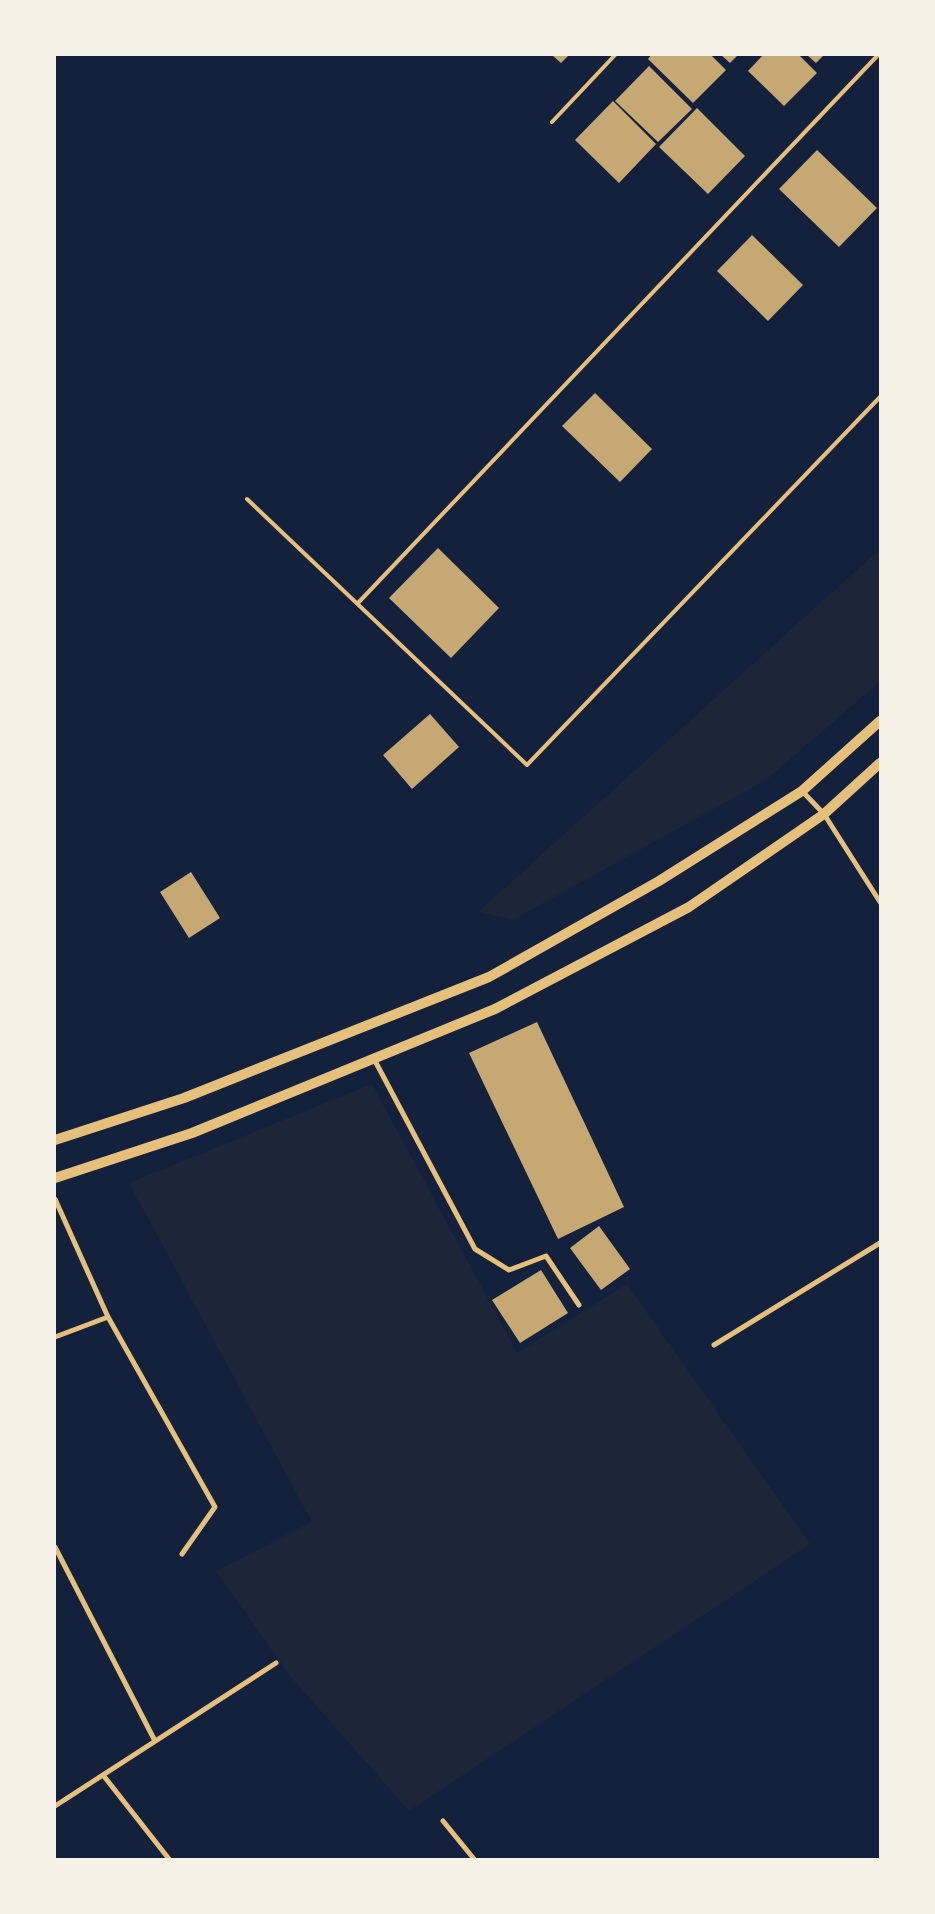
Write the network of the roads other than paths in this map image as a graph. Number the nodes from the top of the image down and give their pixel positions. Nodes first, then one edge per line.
1 (614, 55) edge
2 (878, 55) edge
3 (552, 122) dead end
4 (880, 397) edge
5 (247, 500) dead end
6 (358, 603) junction
7 (880, 721) edge
8 (880, 763) edge
9 (802, 791) junction
10 (824, 814) junction
11 (880, 902) edge
12 (374, 1059) junction
13 (55, 1140) edge
14 (55, 1178) edge
15 (55, 1199) edge
16 (880, 1243) edge
17 (579, 1305) dead end
18 (108, 1317) junction
19 (55, 1337) edge
20 (714, 1345) dead end
21 (55, 1547) edge
22 (182, 1554) dead end
23 (276, 1663) dead end
24 (155, 1741) junction
25 (103, 1775) junction
26 (55, 1806) edge
27 (443, 1822) dead end
28 (169, 1859) edge
29 (474, 1859) edge

1 - 3 lane
2 - 6 lane
4 - 6 lane
5 - 6 lane
7 - 9 main road
8 - 10 main road
9 - 10 street
9 - 13 main road
10 - 11 street
10 - 12 main road
12 - 14 main road
12 - 17 street
15 - 18 street
16 - 20 street
18 - 19 street
18 - 22 street
21 - 24 street
23 - 24 street
24 - 25 street
25 - 26 street
25 - 28 street
27 - 29 street

